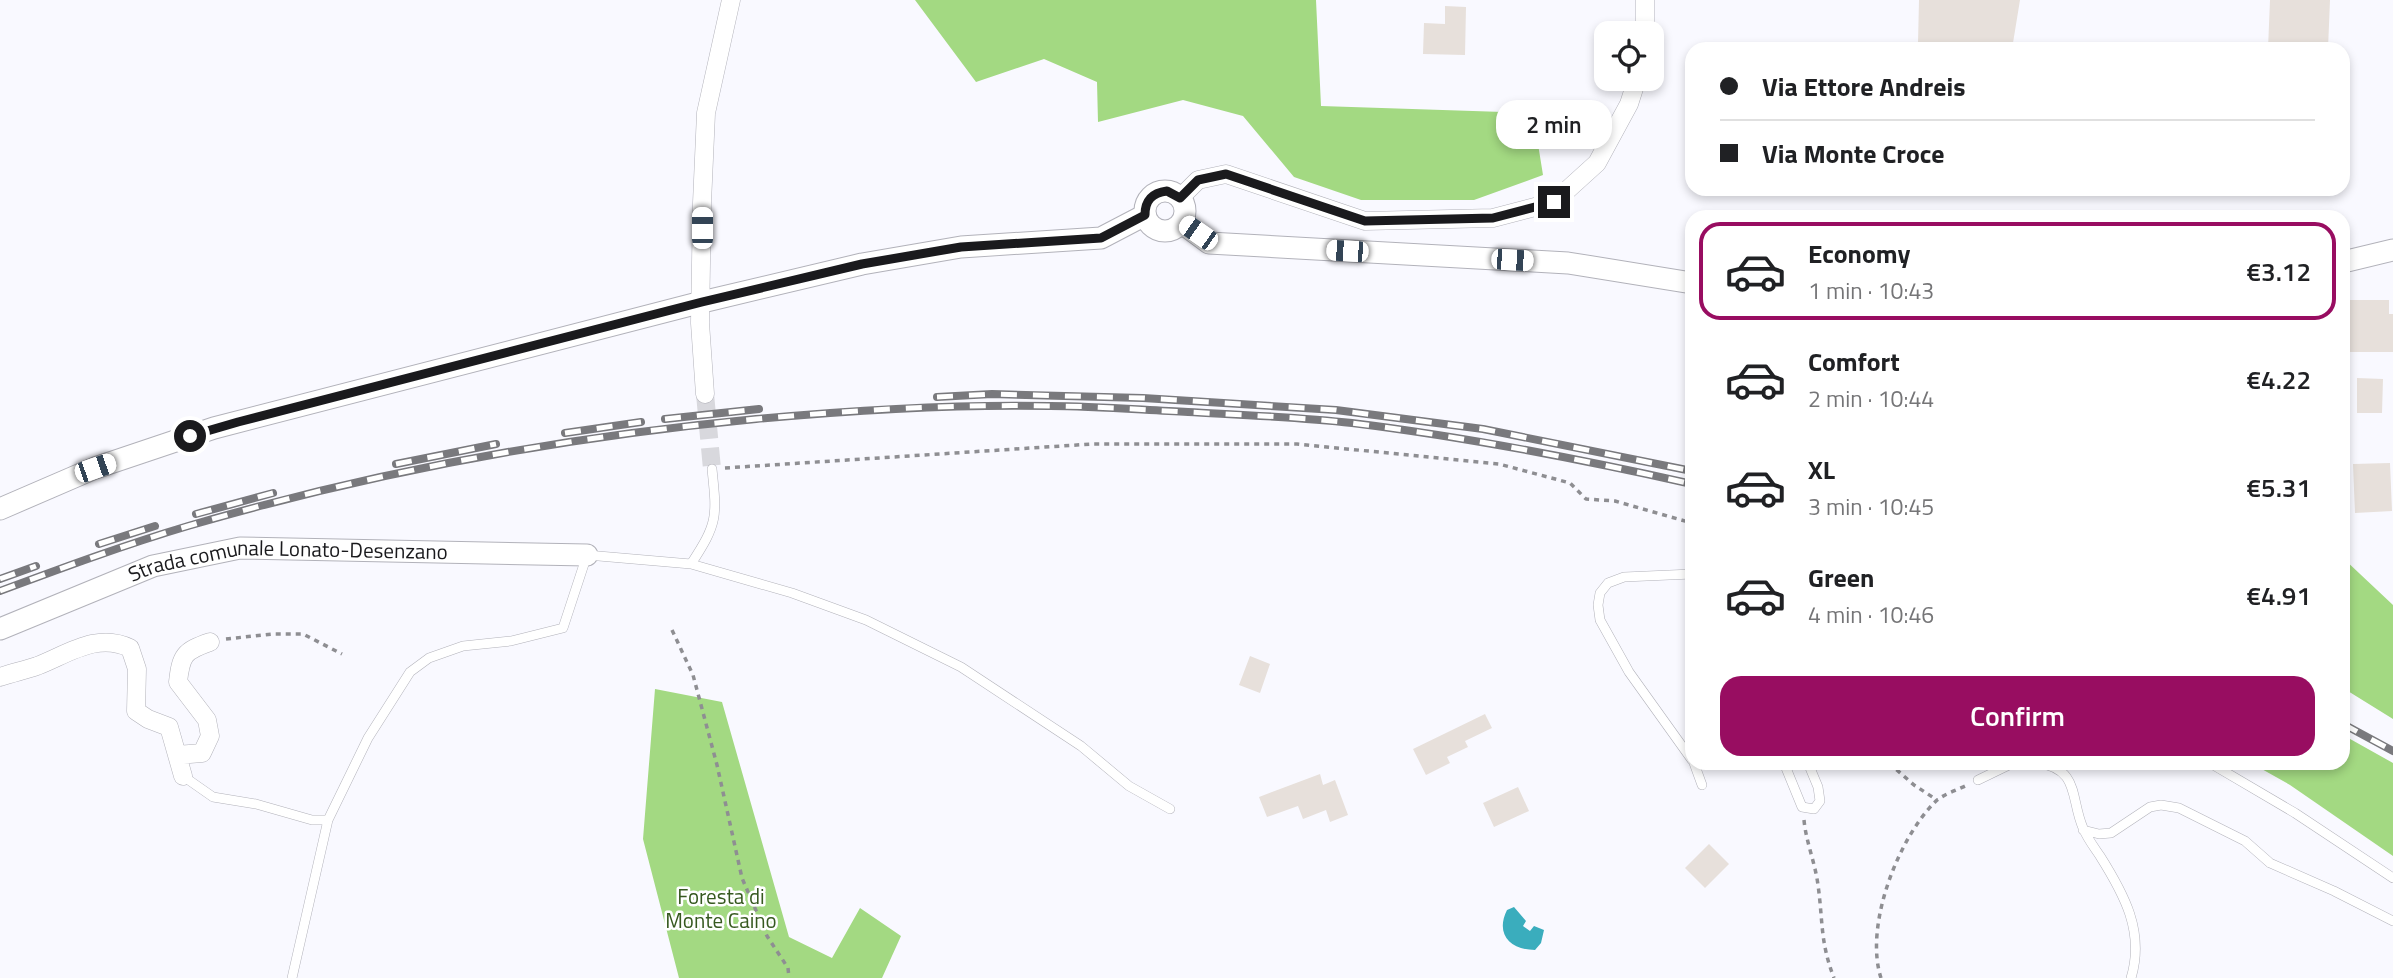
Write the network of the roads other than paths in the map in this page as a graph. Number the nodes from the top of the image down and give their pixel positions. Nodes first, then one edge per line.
1 (731, 0) edge
2 (1645, 0) edge
3 (1645, 21) edge
4 (1633, 91) edge
5 (1180, 198) junction
6 (1145, 215) junction
7 (1182, 223) junction
8 (2393, 250) edge
9 (2350, 260) edge
10 (1685, 282) edge
11 (702, 302) junction
12 (705, 394) tunnel mouth
13 (712, 468) tunnel mouth
14 (0, 509) edge
15 (587, 555) junction
16 (691, 564) junction
17 (1685, 574) edge
18 (0, 629) edge
19 (210, 642) road end
20 (0, 677) edge
21 (1685, 750) edge
22 (177, 755) junction
23 (1696, 770) edge
24 (1787, 770) edge
25 (1811, 770) edge
26 (1999, 770) edge
27 (2058, 770) edge
28 (2222, 770) edge
29 (183, 776) joint
30 (1978, 780) road end
31 (1702, 785) dead end
32 (1170, 809) dead end
33 (328, 820) junction
34 (2083, 830) junction
35 (2393, 878) edge
36 (2393, 921) edge
37 (292, 978) edge
38 (2131, 978) edge

1 - 11 street
2 - 3 street
4 - 5 street
5 - 6 street
5 - 7 street
6 - 7 street
6 - 11 street
7 - 10 street
8 - 9 street
11 - 12 street
11 - 14 street
13 - 16 lane
15 - 16 lane
15 - 18 street, Strada comunale Lonato-Desenzano
15 - 33 lane
16 - 32 lane
17 - 21 lane
19 - 22 street
20 - 22 street
22 - 29 street
23 - 31 lane
24 - 25 lane
26 - 30 lane
27 - 34 lane
28 - 35 lane
29 - 33 lane
33 - 37 lane
34 - 36 lane
34 - 38 lane

